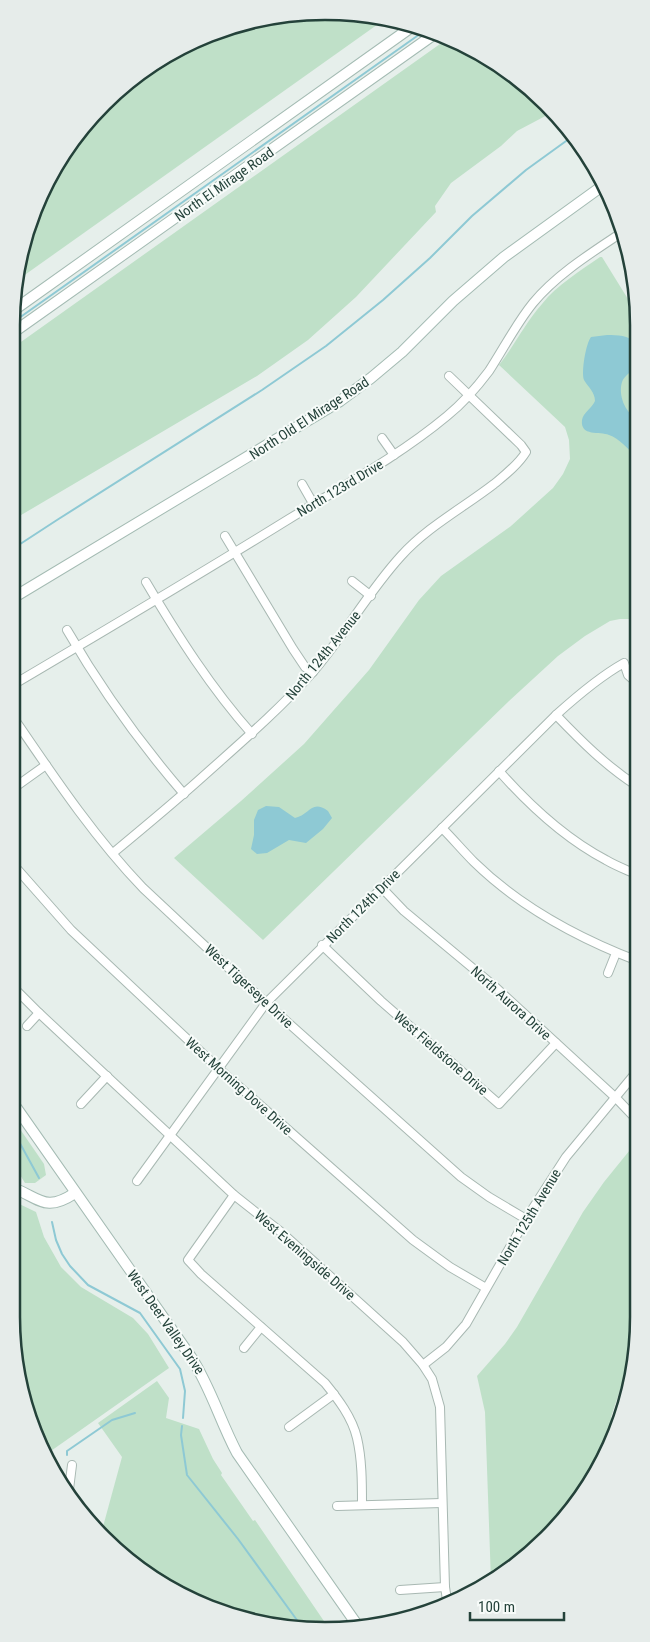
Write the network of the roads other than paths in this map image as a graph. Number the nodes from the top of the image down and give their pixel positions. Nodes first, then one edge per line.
1 (406, 31) edge
2 (429, 38) edge
3 (598, 189) edge
4 (617, 236) edge
5 (21, 305) edge
6 (20, 328) edge
7 (449, 376) dead end
8 (469, 395) junction
9 (382, 438) dead end
10 (394, 455) junction
11 (302, 484) dead end
12 (314, 504) junction
13 (226, 536) dead end
14 (235, 553) junction
15 (352, 581) dead end
16 (146, 582) dead end
17 (20, 594) edge
18 (371, 596) junction
19 (157, 600) junction
20 (67, 630) dead end
21 (77, 647) junction
22 (313, 672) junction
23 (630, 676) edge
24 (20, 681) edge
25 (556, 715) junction
26 (20, 727) edge
27 (252, 734) junction
28 (46, 766) junction
29 (499, 771) junction
30 (630, 781) edge
31 (20, 784) edge
32 (184, 794) junction
33 (442, 828) junction
34 (113, 853) junction
35 (630, 871) edge
36 (20, 872) edge
37 (382, 888) junction
38 (322, 946) junction
39 (616, 953) junction
40 (630, 958) edge
41 (608, 973) dead end
42 (20, 994) edge
43 (266, 1003) junction
44 (39, 1013) junction
45 (27, 1026) dead end
46 (556, 1043) junction
47 (218, 1068) junction
48 (107, 1076) junction
49 (630, 1080) edge
50 (616, 1098) junction
51 (80, 1104) dead end
52 (20, 1113) edge
53 (630, 1113) edge
54 (170, 1134) junction
55 (136, 1181) dead end
56 (20, 1191) edge
57 (75, 1192) junction
58 (234, 1195) junction
59 (526, 1219) junction
60 (486, 1288) junction
61 (261, 1327) junction
62 (244, 1348) dead end
63 (423, 1365) junction
64 (334, 1394) junction
65 (289, 1427) dead end
66 (72, 1465) dead end
67 (70, 1484) edge
68 (442, 1503) junction
69 (362, 1505) junction
70 (337, 1506) dead end
71 (444, 1588) junction
72 (400, 1590) dead end
73 (446, 1597) edge
74 (354, 1620) edge

1 - 5 street, North El Mirage Road
2 - 6 street, North El Mirage Road
3 - 17 street, North Old El Mirage Road
4 - 8 street, North 123rd Drive
7 - 8 street
8 - 10 street, North 123rd Drive
8 - 18 street, North 124th Avenue
9 - 10 street
10 - 12 street, North 123rd Drive
11 - 12 street
12 - 14 street, North 123rd Drive
13 - 14 street
14 - 19 street, North 123rd Drive
14 - 22 street
15 - 18 street
16 - 19 street
18 - 22 street, North 124th Avenue
19 - 21 street, North 123rd Drive
19 - 27 street
20 - 21 street
21 - 24 street, North 123rd Drive
21 - 32 street
22 - 27 street, North 124th Avenue
23 - 25 street, North 124th Drive
25 - 29 street, North 124th Drive
25 - 30 street
26 - 28 street, West Tigerseye Drive
27 - 32 street, North 124th Avenue
28 - 31 street
28 - 34 street, West Tigerseye Drive
29 - 33 street, North 124th Drive
29 - 35 street
32 - 34 street, North 124th Avenue
33 - 37 street, North 124th Drive
33 - 39 street
34 - 43 street, West Tigerseye Drive
36 - 47 street, West Morning Dove Drive
37 - 38 street, North 124th Drive
37 - 46 street, North Aurora Drive
38 - 43 street, North 124th Drive
38 - 46 street, West Fieldstone Drive
39 - 40 street
39 - 41 street
42 - 44 street, West Eveningside Drive
43 - 47 street, North 124th Drive
43 - 59 street, West Tigerseye Drive
44 - 45 street
44 - 48 street, West Eveningside Drive
46 - 50 street, North Aurora Drive
47 - 54 street, North 124th Drive
47 - 60 street, West Morning Dove Drive
48 - 51 street
48 - 54 street, West Eveningside Drive
49 - 50 street, North 125th Avenue
50 - 53 street, North Aurora Drive
50 - 59 street, North 125th Avenue
52 - 57 street, West Deer Valley Drive
54 - 55 street, North 124th Drive
54 - 58 street, West Eveningside Drive
56 - 57 street
57 - 74 street, West Deer Valley Drive
58 - 61 street
58 - 63 street, West Eveningside Drive
59 - 60 street, North 125th Avenue
60 - 63 street, North 125th Avenue
61 - 62 street
61 - 64 street
63 - 68 street, West Eveningside Drive
64 - 65 street
64 - 69 street
66 - 67 street
68 - 69 street
68 - 71 street, West Eveningside Drive
69 - 70 street
71 - 72 street
71 - 73 street, West Eveningside Drive

